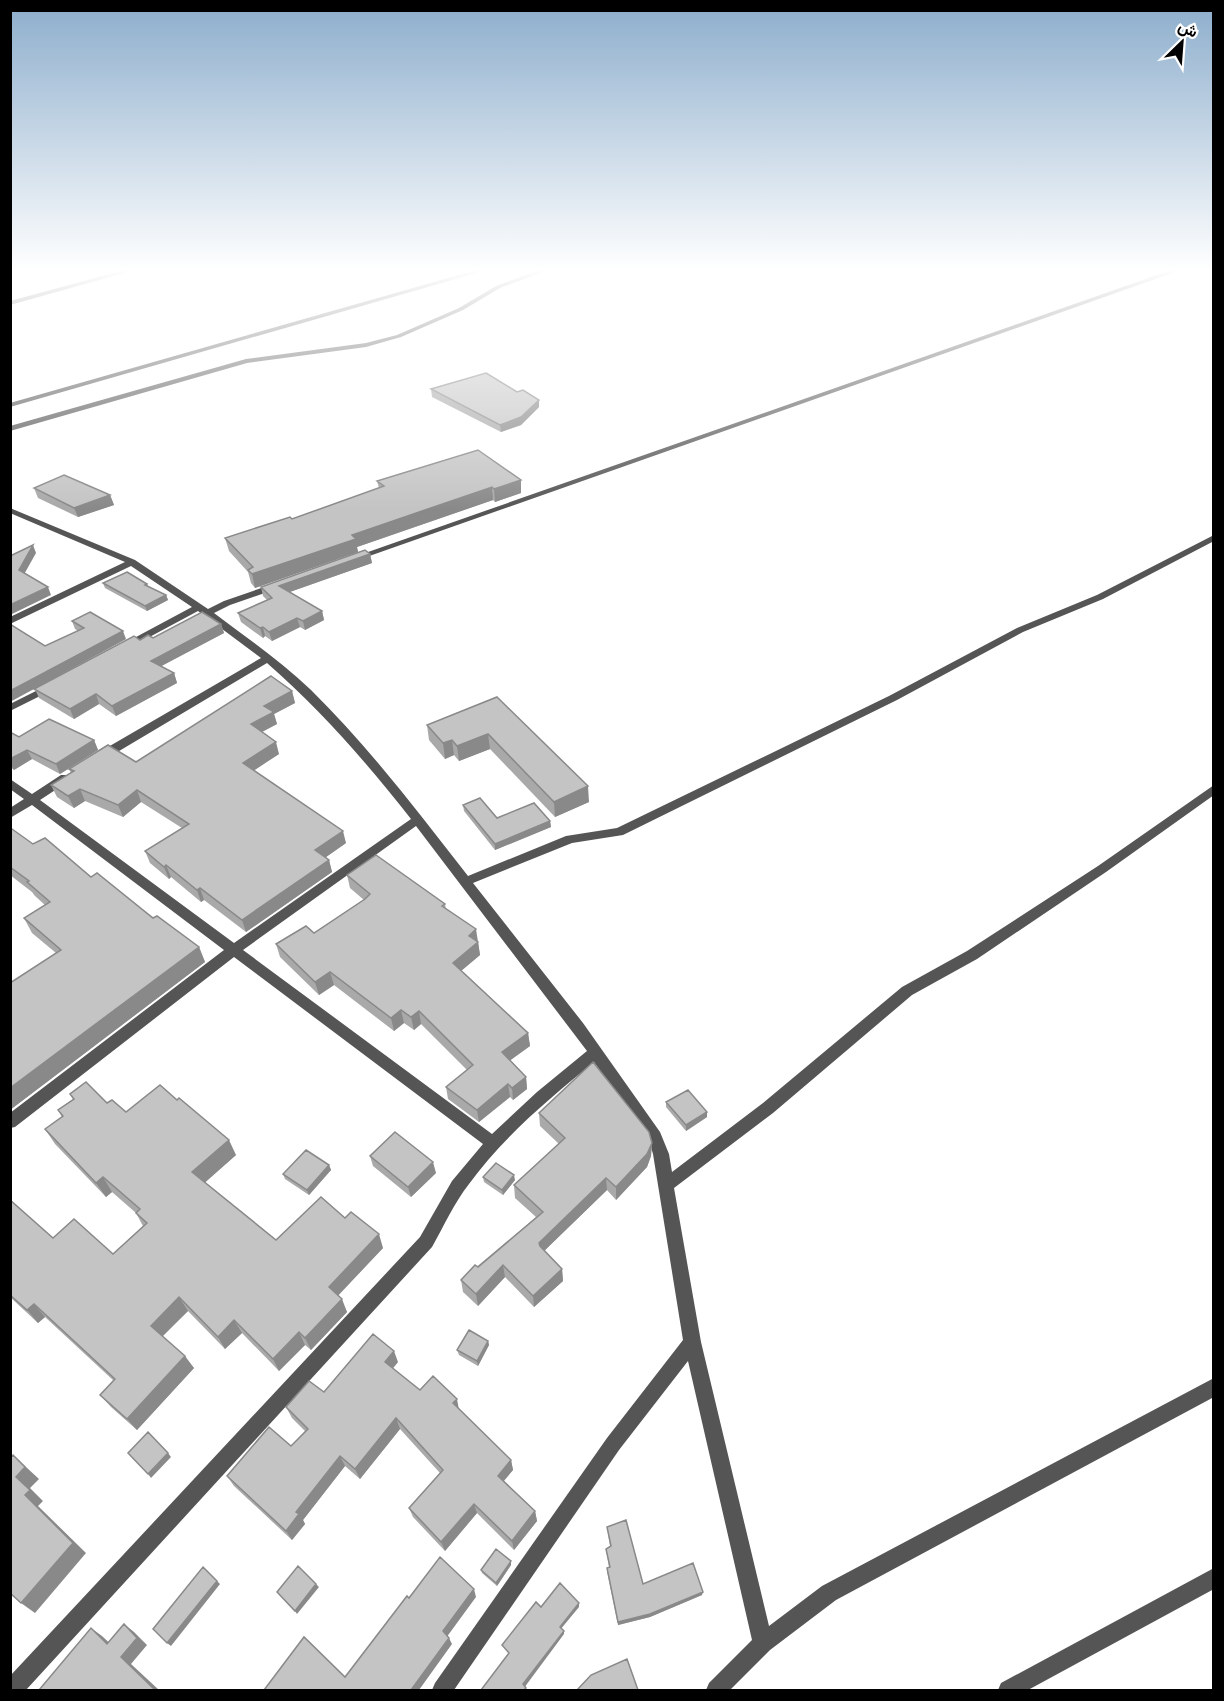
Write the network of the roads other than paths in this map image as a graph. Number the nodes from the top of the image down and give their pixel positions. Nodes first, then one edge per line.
1 (205, 349) edge
2 (333, 349) edge
3 (951, 349) edge
4 (10, 405) edge
5 (10, 429) edge
6 (10, 510) edge
7 (1214, 537) edge
8 (350, 560) edge
9 (132, 562) junction
10 (283, 583) edge
11 (203, 610) junction
12 (10, 621) edge
13 (115, 652) edge
14 (268, 658) junction
15 (63, 680) edge
16 (10, 708) edge
17 (10, 783) edge
18 (1214, 789) edge
19 (33, 800) junction
20 (10, 814) edge
21 (417, 820) junction
22 (464, 882) junction
23 (233, 950) junction
24 (596, 1052) junction
25 (10, 1122) edge
26 (493, 1143) junction
27 (666, 1185) junction
28 (692, 1342) junction
29 (1214, 1386) edge
30 (1214, 1578) edge
31 (763, 1643) junction
32 (12, 1690) edge
33 (442, 1690) edge
34 (716, 1690) edge
35 (1008, 1690) edge

1 - 4 street
2 - 5 street
3 - 8 street
6 - 9 street
7 - 22 street
9 - 11 street
9 - 12 street
10 - 11 street
11 - 13 street
11 - 14 street
14 - 19 street
14 - 21 street
15 - 16 street
17 - 19 street
18 - 27 street
19 - 20 street
19 - 23 street
21 - 22 street
21 - 23 street
22 - 24 street
23 - 25 street
23 - 26 street
24 - 26 street
24 - 27 street
26 - 32 street
27 - 28 street
28 - 31 street
28 - 33 street
29 - 31 street
30 - 35 street
31 - 34 street

